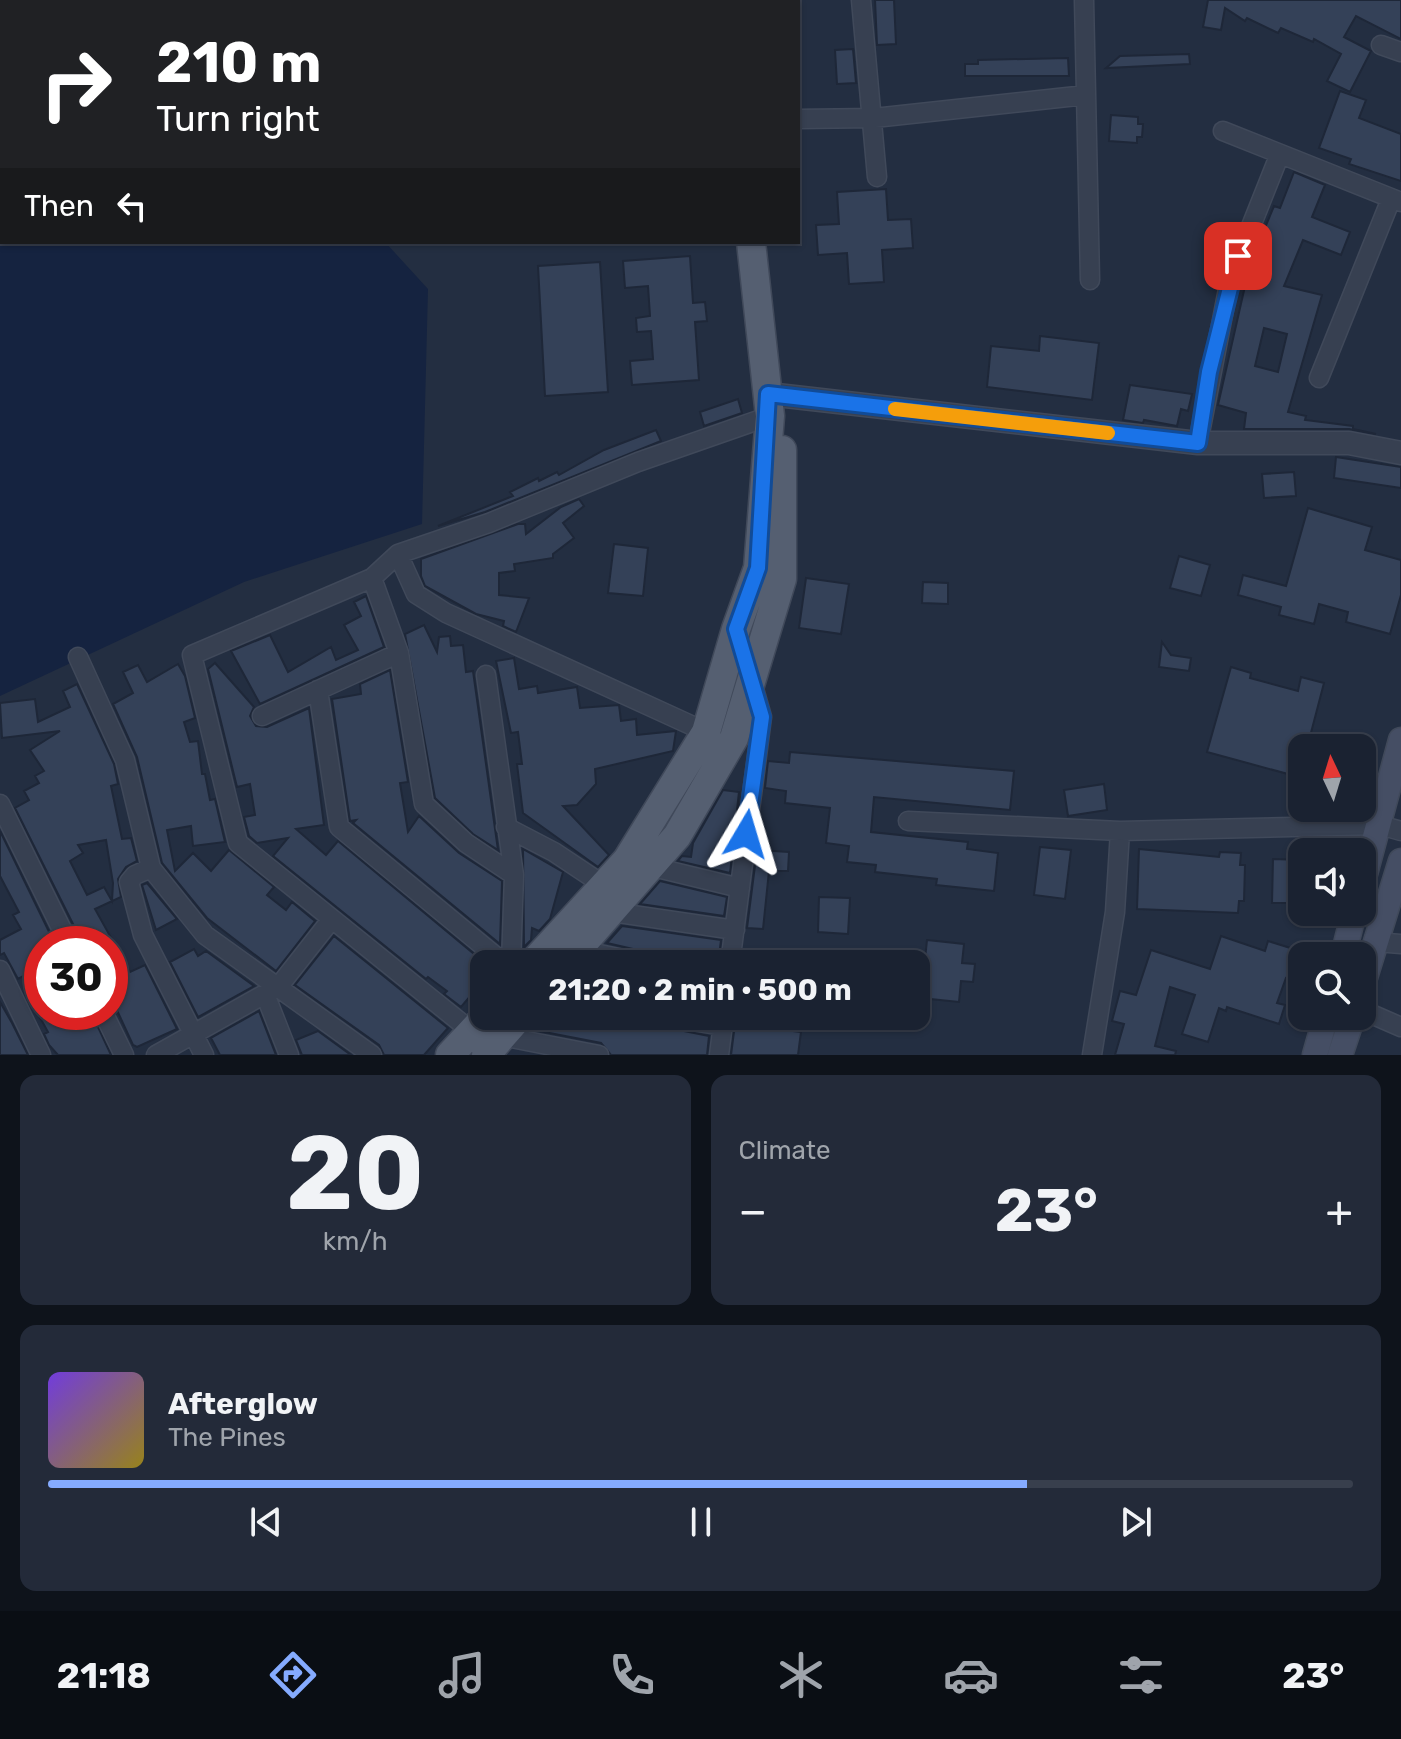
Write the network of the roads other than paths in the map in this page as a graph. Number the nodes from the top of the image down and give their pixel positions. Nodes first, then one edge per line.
1 (861, 0) edge
2 (1084, 0) edge
3 (1381, 45) dead end
4 (1401, 52) edge
5 (1086, 95) junction
6 (874, 118) junction
7 (800, 119) edge
8 (1223, 131) dead end
9 (1279, 156) junction
10 (877, 177) dead end
11 (1396, 200) edge
12 (751, 244) edge
13 (769, 244) edge
14 (1090, 280) dead end
15 (1319, 378) dead end
16 (772, 402) junction
17 (1198, 443) junction
18 (1401, 453) edge
19 (398, 554) junction
20 (372, 578) junction
21 (736, 629) junction
22 (399, 653) junction
23 (78, 657) dead end
24 (486, 675) dead end
25 (751, 681) junction
26 (318, 690) junction
27 (262, 716) dead end
28 (706, 732) junction
29 (1401, 740) edge
30 (0, 804) edge
31 (908, 821) dead end
32 (506, 827) junction
33 (1390, 828) edge
34 (1120, 831) junction
35 (1376, 856) edge
36 (1401, 861) edge
37 (639, 863) junction
38 (151, 868) junction
39 (514, 875) junction
40 (740, 888) junction
41 (601, 902) junction
42 (331, 920) junction
43 (60, 926) edge
44 (735, 930) junction
45 (1376, 942) joint
46 (1401, 944) edge
47 (488, 950) edge
48 (511, 950) edge
49 (560, 950) edge
50 (732, 950) edge
51 (0, 970) edge
52 (272, 990) junction
53 (1376, 1016) edge
54 (1401, 1027) edge
55 (112, 1030) edge
56 (722, 1030) edge
57 (1322, 1030) edge
58 (1348, 1030) edge
59 (493, 1031) edge
60 (194, 1036) junction
61 (41, 1055) edge
62 (124, 1055) edge
63 (156, 1055) edge
64 (204, 1055) edge
65 (289, 1055) edge
66 (372, 1055) edge
67 (450, 1055) edge
68 (599, 1055) edge
69 (719, 1055) edge
70 (1092, 1055) edge
71 (1315, 1055) edge
72 (1340, 1055) edge

1 - 6 street
2 - 5 street
3 - 4 street
5 - 6 street
5 - 14 street
6 - 7 street
6 - 10 street
8 - 9 street
9 - 11 street
9 - 17 street
11 - 15 street
12 - 16 main road
13 - 16 main road
16 - 17 street
16 - 19 street
16 - 21 main road
16 - 25 main road
17 - 18 street
19 - 20 street
19 - 28 street
20 - 22 street
20 - 42 street
21 - 25 street
21 - 28 main road
22 - 26 street
22 - 39 street
23 - 38 street
24 - 32 street
25 - 37 main road
25 - 40 street
26 - 27 street
26 - 47 street
28 - 37 main road
29 - 33 main road
30 - 43 street
31 - 34 street
32 - 39 street
32 - 41 street
33 - 34 street
33 - 35 main road
34 - 70 street
36 - 45 main road
37 - 40 street
37 - 41 main road
38 - 52 street
38 - 60 street
39 - 48 street
40 - 44 street
41 - 44 street
41 - 49 main road
42 - 52 street
42 - 59 street
44 - 50 street
45 - 46 street
51 - 61 street
52 - 60 street
52 - 65 street
52 - 66 street
53 - 54 street
55 - 62 street
56 - 69 street
57 - 71 main road
58 - 72 main road
59 - 67 main road
59 - 68 street
60 - 63 street
60 - 64 street

